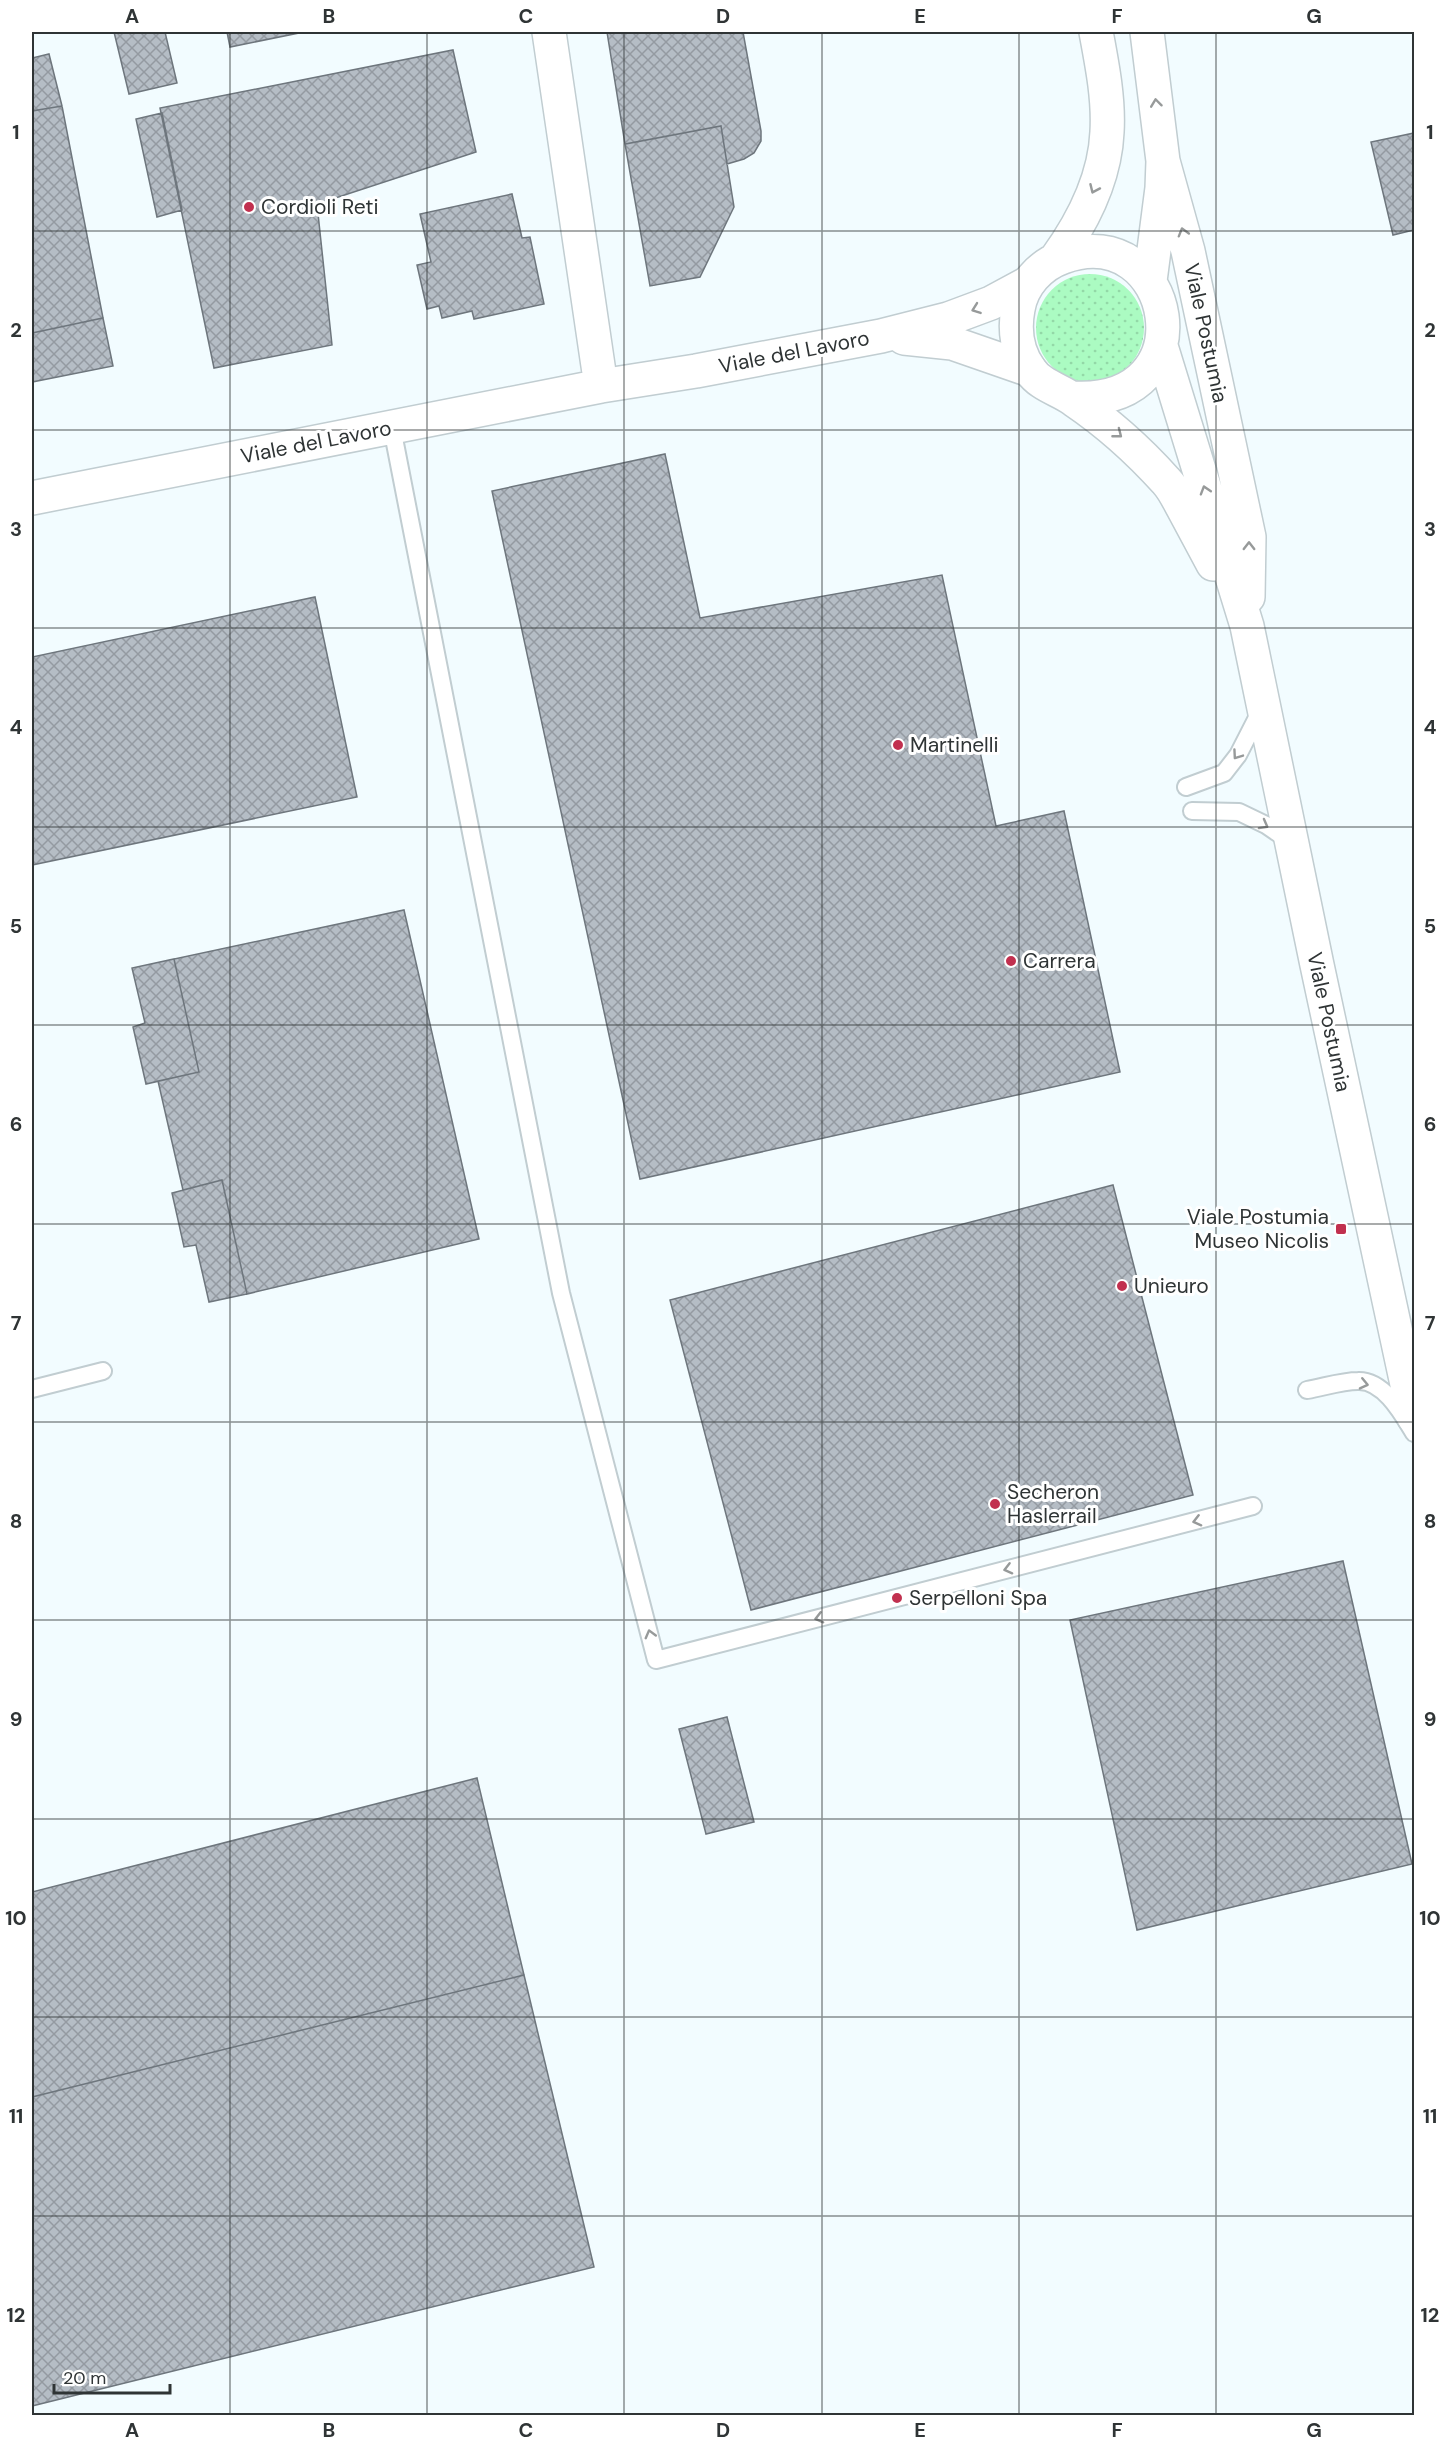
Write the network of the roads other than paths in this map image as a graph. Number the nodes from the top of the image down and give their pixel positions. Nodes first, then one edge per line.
1 (549, 32) edge
2 (1096, 32) edge
3 (1147, 32) edge
4 (1163, 161) junction
5 (1056, 259) junction
6 (1149, 281) junction
7 (1028, 283) junction
8 (881, 336) junction
9 (1161, 346) junction
10 (1030, 370) junction
11 (601, 386) junction
12 (1072, 398) junction
13 (392, 428) junction
14 (32, 498) edge
15 (1247, 626) junction
16 (1263, 702) junction
17 (1186, 787) dead end
18 (1192, 811) dead end
19 (1292, 843) junction
20 (103, 1371) dead end
21 (32, 1389) edge
22 (1307, 1390) dead end
23 (1414, 1417) edge
24 (1414, 1433) edge
25 (1253, 1506) dead end

1 - 11 main road
2 -> 5 main road, Viale Postumia
4 -> 3 main road
4 - 6 main road, Viale Postumia
15 -> 4 main road, Viale Postumia
5 - 6 main road, Viale Postumia
5 - 7 main road, Viale Postumia
6 - 9 main road, Viale Postumia
7 -> 8 main road, Viale del Lavoro
7 - 10 main road, Viale Postumia
8 - 10 main road, Viale del Lavoro
8 - 11 main road, Viale del Lavoro
9 - 12 main road, Viale Postumia
15 -> 9 main road, Viale Postumia
10 - 12 main road, Viale Postumia
11 - 13 main road, Viale del Lavoro
12 -> 15 main road, Viale Postumia
13 - 14 main road, Viale del Lavoro
25 -> 13 lane
15 - 16 main road, Viale Postumia
16 -> 17 lane
16 - 19 main road, Viale Postumia
18 -> 19 lane
19 - 23 main road, Viale Postumia
20 - 21 lane
22 -> 24 lane

